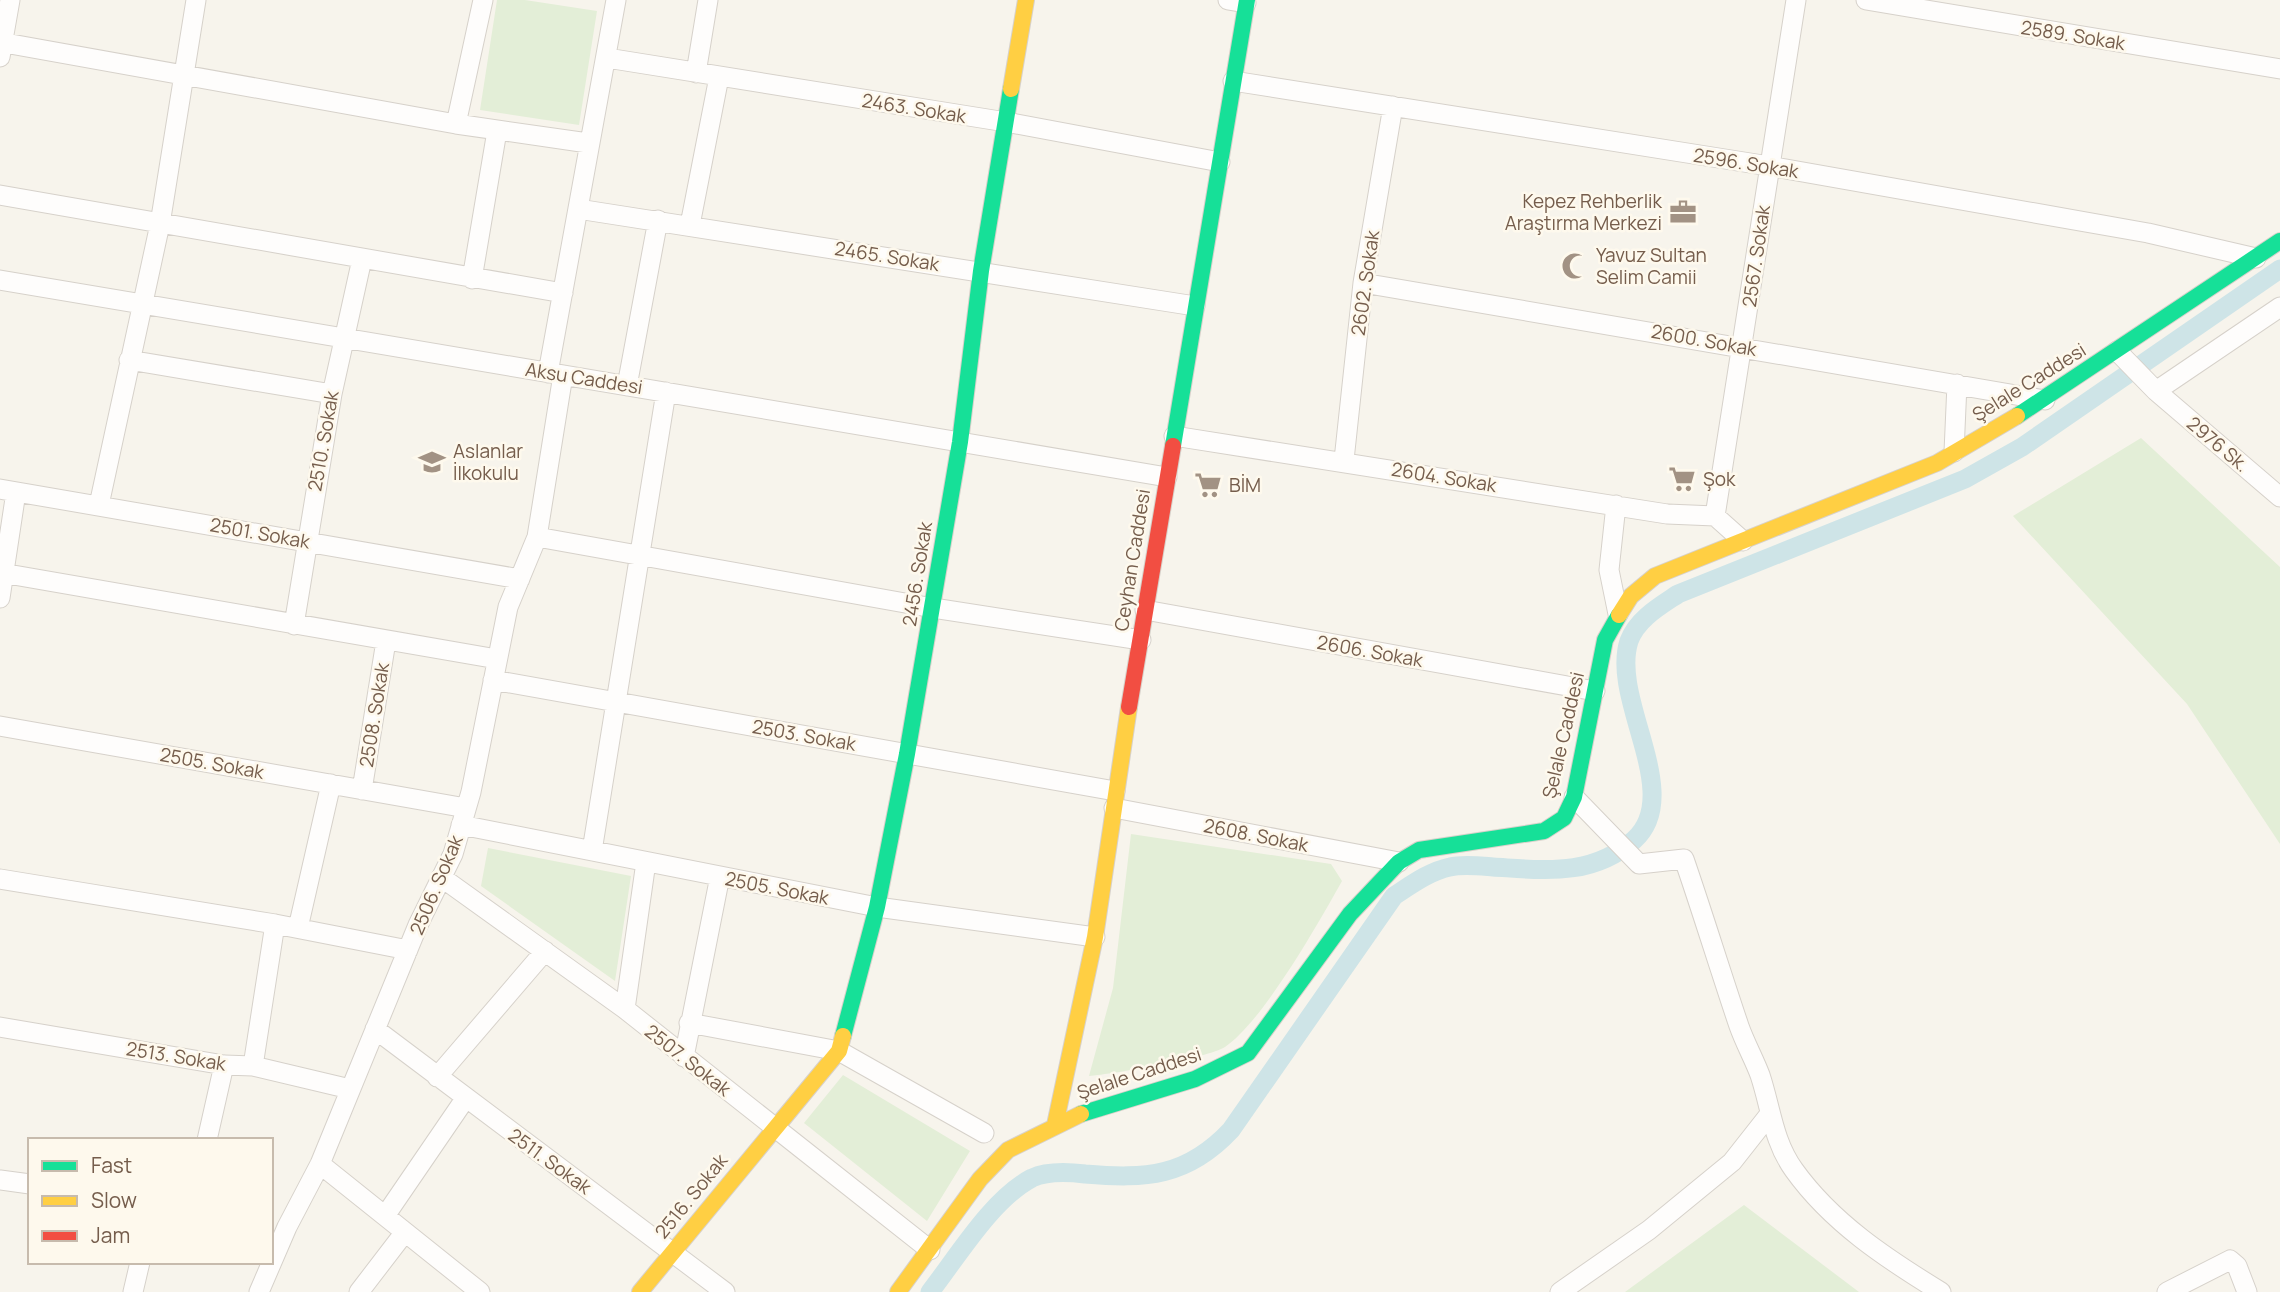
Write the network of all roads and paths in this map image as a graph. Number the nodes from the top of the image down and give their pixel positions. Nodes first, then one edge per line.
1 (10, 0) edge
2 (196, 0) edge
3 (482, 0) edge
4 (708, 0) edge
5 (1026, 0) edge
6 (1796, 0) edge
7 (1866, 0) edge
8 (609, 1) edge
9 (1240, 1) edge
10 (1, 47) edge
11 (607, 58) junction
12 (2280, 69) edge
13 (696, 73) junction
14 (184, 76) junction
15 (719, 77) junction
16 (1233, 81) junction
17 (1393, 106) junction
18 (1006, 122) junction
19 (456, 124) junction
20 (497, 131) junction
21 (589, 143) junction
22 (1220, 162) junction
23 (1769, 166) junction
24 (0, 195) edge
25 (578, 209) junction
26 (658, 220) junction
27 (160, 224) junction
28 (690, 225) junction
29 (2280, 241) edge
30 (2256, 258) junction
31 (362, 260) junction
32 (981, 271) junction
33 (472, 279) junction
34 (0, 280) edge
35 (1363, 283) junction
36 (563, 293) junction
37 (143, 304) junction
38 (1195, 306) junction
39 (2280, 307) edge
40 (343, 338) junction
41 (1744, 346) junction
42 (2117, 351) junction
43 (129, 360) junction
44 (556, 374) junction
45 (1957, 384) junction
46 (627, 386) junction
47 (2155, 391) junction
48 (666, 392) junction
49 (332, 394) junction
50 (2045, 400) junction
51 (1174, 436) junction
52 (960, 442) junction
53 (1954, 452) junction
54 (1344, 460) junction
55 (1167, 477) junction
56 (2271, 478) edge
57 (8, 490) edge
58 (2280, 497) edge
59 (99, 505) junction
60 (1616, 505) junction
61 (1715, 516) junction
62 (537, 537) junction
63 (306, 541) junction
64 (1743, 541) junction
65 (640, 555) junction
66 (2, 573) junction
67 (520, 579) junction
68 (0, 598) edge
69 (933, 608) junction
70 (1145, 610) junction
71 (1618, 614) junction
72 (294, 625) junction
73 (1141, 640) junction
74 (386, 641) junction
75 (497, 659) junction
76 (493, 680) junction
77 (1595, 691) junction
78 (616, 702) junction
79 (0, 726) edge
80 (907, 754) junction
81 (331, 784) junction
82 (362, 790) junction
83 (1574, 797) junction
84 (1114, 799) junction
85 (464, 816) junction
86 (592, 851) junction
87 (646, 862) junction
88 (1399, 862) junction
89 (720, 876) junction
90 (441, 877) junction
91 (0, 879) edge
92 (877, 907) junction
93 (275, 924) junction
94 (298, 928) junction
95 (1095, 937) junction
96 (408, 950) junction
97 (545, 951) junction
98 (625, 1009) junction
99 (689, 1023) junction
100 (0, 1027) edge
101 (375, 1029) junction
102 (839, 1051) junction
103 (684, 1057) junction
104 (224, 1065) junction
105 (253, 1066) junction
106 (437, 1077) junction
107 (350, 1089) junction
108 (465, 1099) junction
109 (1769, 1115) junction
110 (1055, 1125) junction
111 (774, 1126) junction
112 (984, 1133) dead end
113 (207, 1138) edge
114 (320, 1164) junction
115 (0, 1180) edge
116 (28, 1184) edge
117 (385, 1216) junction
118 (279, 1226) edge
119 (405, 1232) junction
120 (273, 1246) edge
121 (930, 1250) junction
122 (673, 1251) junction
123 (140, 1264) edge
124 (267, 1264) edge
125 (133, 1292) edge
126 (259, 1292) edge
127 (359, 1292) edge
128 (480, 1292) edge
129 (640, 1292) edge
130 (725, 1292) edge
131 (898, 1292) edge
132 (1560, 1292) edge
133 (1941, 1292) edge
134 (2167, 1292) edge
135 (2247, 1292) edge

1 - 10 street
2 - 14 street
3 - 19 street
4 - 13 street
5 - 18 street, 2456. Sokak
6 - 23 street, 2567. Sokak
7 - 12 street, 2589. Sokak
8 - 11 street, 2506. Sokak
9 - 16 street, Ceyhan Caddesi
10 - 14 street
11 - 13 street, 2463. Sokak
11 - 21 street, 2506. Sokak
13 - 15 street, 2463. Sokak
14 - 19 street
14 - 27 street
15 - 18 street, 2463. Sokak
15 - 28 street
16 - 17 street, 2596. Sokak
16 - 22 street, Ceyhan Caddesi
17 - 23 street, 2596. Sokak
17 - 35 street, 2602. Sokak
18 - 22 street, 2463. Sokak
18 - 32 street, 2456. Sokak
19 - 20 street
20 - 21 street
20 - 33 street
21 - 25 street, 2506. Sokak
22 - 38 street, Ceyhan Caddesi
23 - 30 street, 2596. Sokak
23 - 41 street, 2567. Sokak
24 - 27 street
25 - 26 street, 2465. Sokak
25 - 36 street, 2506. Sokak
26 - 28 street, 2465. Sokak
26 - 46 street
27 - 31 street
27 - 37 street
28 - 32 street, 2465. Sokak
29 - 30 street, Şelale Caddesi
30 - 42 street, Şelale Caddesi
31 - 33 street
31 - 40 street, 2510. Sokak
32 - 38 street, 2465. Sokak
32 - 52 street, 2456. Sokak
33 - 36 street
34 - 37 street, Aksu Caddesi
35 - 41 street, 2600. Sokak
35 - 54 street, 2602. Sokak
36 - 44 street, 2506. Sokak
37 - 40 street, Aksu Caddesi
37 - 43 street
38 - 51 street, Ceyhan Caddesi
39 - 47 street
40 - 44 street, Aksu Caddesi
40 - 49 street, 2510. Sokak
41 - 45 street, 2600. Sokak
41 - 61 street, 2567. Sokak
42 - 47 street, 2976 Sk.
42 - 50 street, Şelale Caddesi
43 - 49 street
43 - 59 street
44 - 46 street, Aksu Caddesi
44 - 62 street, 2506. Sokak
45 - 50 street, 2600. Sokak
45 - 53 street
46 - 48 street, Aksu Caddesi
47 - 56 street, 2976 Sk.
48 - 52 street, Aksu Caddesi
48 - 65 street
49 - 63 street, 2510. Sokak
50 - 53 street, Şelale Caddesi
51 - 54 street, 2604. Sokak
51 - 55 street, Ceyhan Caddesi
52 - 55 street, Aksu Caddesi
52 - 69 street, 2456. Sokak
53 - 64 street, Şelale Caddesi
54 - 60 street, 2604. Sokak
55 - 70 street, Ceyhan Caddesi
56 - 58 street, 2976 Sk.
57 - 59 street, 2501. Sokak
57 - 66 street
59 - 63 street, 2501. Sokak
60 - 61 street, 2604. Sokak
60 - 71 street
61 - 64 street
62 - 65 street
62 - 67 street, 2506. Sokak
63 - 67 street, 2501. Sokak
63 - 72 street, 2510. Sokak
64 - 71 street, Şelale Caddesi
65 - 69 street
65 - 78 street
66 - 68 street
66 - 72 street
67 - 75 street, 2506. Sokak
69 - 73 street
69 - 80 street, 2456. Sokak
70 - 73 street, Ceyhan Caddesi
70 - 77 street, 2606. Sokak
71 - 77 street, Şelale Caddesi
72 - 74 street
73 - 84 street, Ceyhan Caddesi
74 - 75 street
74 - 82 street, 2508. Sokak
75 - 76 street, 2506. Sokak
76 - 78 street, 2503. Sokak
76 - 85 street, 2506. Sokak
77 - 83 street, Şelale Caddesi
78 - 80 street, 2503. Sokak
78 - 86 street
79 - 81 street, 2505. Sokak
80 - 84 street, 2503. Sokak
80 - 92 street, 2456. Sokak
81 - 82 street, 2505. Sokak
81 - 94 street
82 - 85 street, 2505. Sokak
83 - 88 street, Şelale Caddesi
83 - 109 street
84 - 88 street, 2608. Sokak
84 - 95 street, Ceyhan Caddesi
85 - 86 street, 2505. Sokak
85 - 90 street, 2506. Sokak
86 - 87 street, 2505. Sokak
87 - 89 street, 2505. Sokak
87 - 98 street
88 - 110 street, Şelale Caddesi
89 - 92 street, 2505. Sokak
89 - 99 street
90 - 96 street, 2506. Sokak
90 - 97 street, 2507. Sokak
91 - 93 street
92 - 95 street, 2505. Sokak
92 - 102 street, 2456. Sokak
93 - 94 street
93 - 105 street
94 - 96 street
95 - 110 street, Ceyhan Caddesi
96 - 101 street, 2506. Sokak
97 - 98 street, 2507. Sokak
97 - 106 street
98 - 103 street, 2507. Sokak
99 - 102 street
99 - 103 street
100 - 104 street, 2513. Sokak
101 - 106 street, 2511. Sokak
101 - 107 street, 2506. Sokak
102 - 111 street, 2456. Sokak
102 - 112 street
103 - 111 street, 2507. Sokak
104 - 105 street, 2513. Sokak
104 - 113 street
105 - 107 street, 2513. Sokak
106 - 108 street, 2511. Sokak
107 - 114 street, 2506. Sokak
108 - 117 street
108 - 122 street, 2511. Sokak
109 - 132 street
109 - 133 street
110 - 121 street, Şelale Caddesi
111 - 121 street, 2507. Sokak
111 - 122 street, 2516. Sokak
114 - 117 street
114 - 118 street, 2506. Sokak
115 - 116 street
117 - 119 street
118 - 120 street, 2506. Sokak
119 - 127 street
119 - 128 street
121 - 131 street, Şelale Caddesi
122 - 129 street, 2516. Sokak
122 - 130 street, 2511. Sokak
123 - 125 street
124 - 126 street, 2506. Sokak
134 - 135 street

